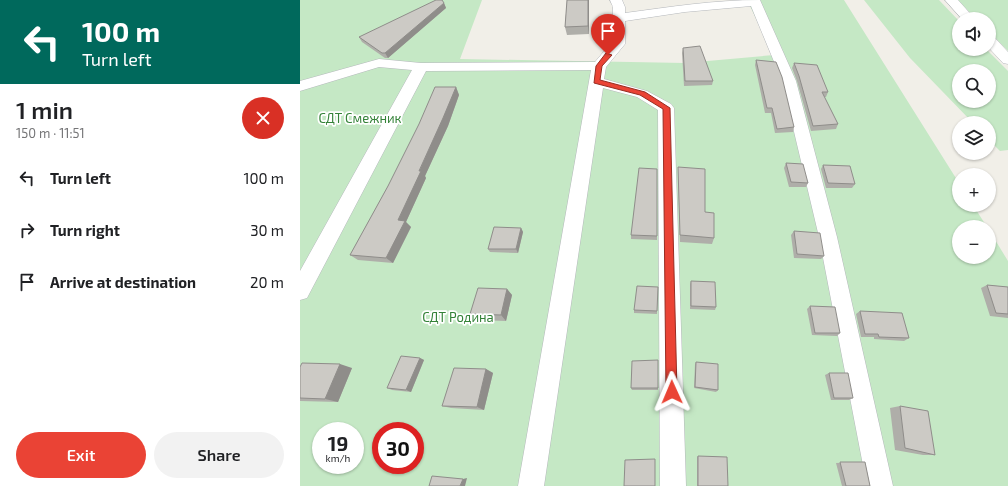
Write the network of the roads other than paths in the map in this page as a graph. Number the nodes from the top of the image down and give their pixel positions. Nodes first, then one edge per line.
1 (951, 0) edge
2 (754, 1) edge
3 (617, 9) edge
4 (962, 12) edge
5 (996, 47) edge
6 (1008, 60) edge
7 (421, 67) junction
8 (598, 74) junction
9 (300, 86) edge
10 (300, 291) edge
11 (531, 486) edge
12 (673, 486) edge
13 (880, 486) edge

1 - 4 street
2 - 3 street
2 - 13 street
3 - 8 street
5 - 6 street
7 - 8 street
7 - 9 street
7 - 10 street
8 - 11 street
8 - 12 street

